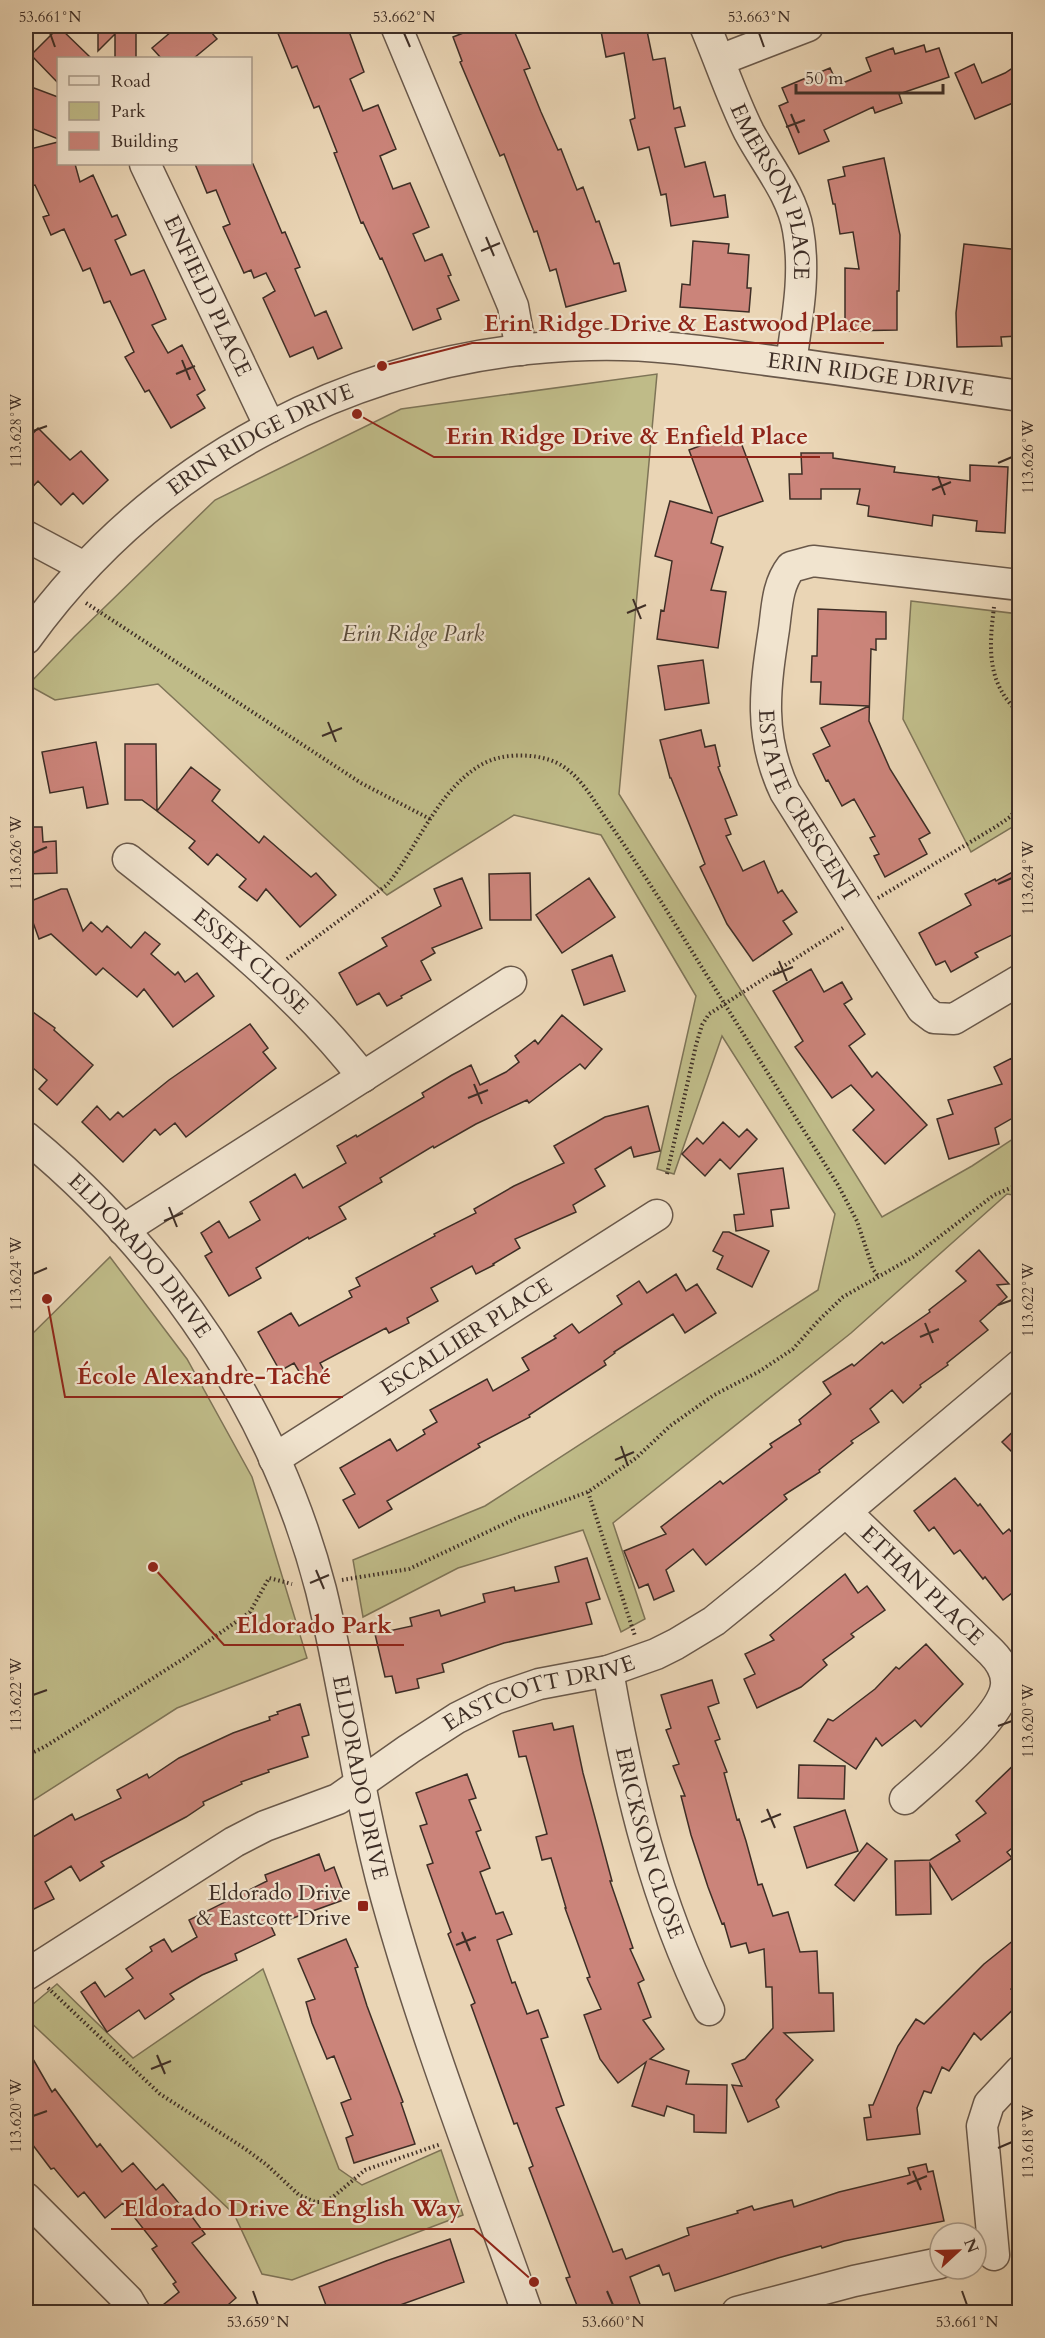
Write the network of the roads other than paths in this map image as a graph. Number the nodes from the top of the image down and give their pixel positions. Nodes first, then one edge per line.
1 (396, 26) edge
2 (705, 26) edge
3 (808, 26) edge
4 (720, 60) junction
5 (145, 165) edge
6 (521, 350) junction
7 (791, 363) junction
8 (1020, 396) edge
9 (270, 427) junction
10 (26, 536) edge
11 (84, 567) junction
12 (1020, 585) edge
13 (26, 639) edge
14 (128, 860) dead end
15 (1020, 980) edge
16 (511, 982) dead end
17 (363, 1077) junction
18 (26, 1137) edge
19 (657, 1215) dead end
20 (123, 1230) junction
21 (1020, 1365) edge
22 (274, 1459) junction
23 (846, 1512) junction
24 (608, 1671) junction
25 (359, 1784) junction
26 (905, 1799) dead end
27 (36, 1980) edge
28 (709, 2010) dead end
29 (1020, 2071) edge
30 (26, 2198) edge
31 (996, 2255) edge
32 (928, 2266) edge
33 (135, 2313) edge
34 (527, 2313) edge
35 (737, 2313) edge

1 - 6 street
2 - 4 street, EMERSON PLACE
3 - 4 street
4 - 7 street, EMERSON PLACE
5 - 9 street, ENFIELD PLACE
6 - 7 street, ERIN RIDGE DRIVE
6 - 9 street, ERIN RIDGE DRIVE
7 - 8 street, ERIN RIDGE DRIVE
9 - 11 street, ERIN RIDGE DRIVE
10 - 11 street
11 - 13 street, ERIN RIDGE DRIVE
12 - 15 street, ESTATE CRESCENT
14 - 17 street, ESSEX CLOSE
16 - 17 street
17 - 20 street
18 - 20 street, ELDORADO DRIVE
19 - 22 street, ESCALLIER PLACE
20 - 22 street, ELDORADO DRIVE
21 - 23 street, EASTCOTT DRIVE
22 - 25 street, ELDORADO DRIVE
23 - 24 street, EASTCOTT DRIVE
23 - 26 street, ETHAN PLACE
24 - 25 street, EASTCOTT DRIVE
24 - 28 street, ERICKSON CLOSE
25 - 27 street, EASTCOTT DRIVE
25 - 34 street, ELDORADO DRIVE
29 - 31 street
30 - 33 street
32 - 35 street

